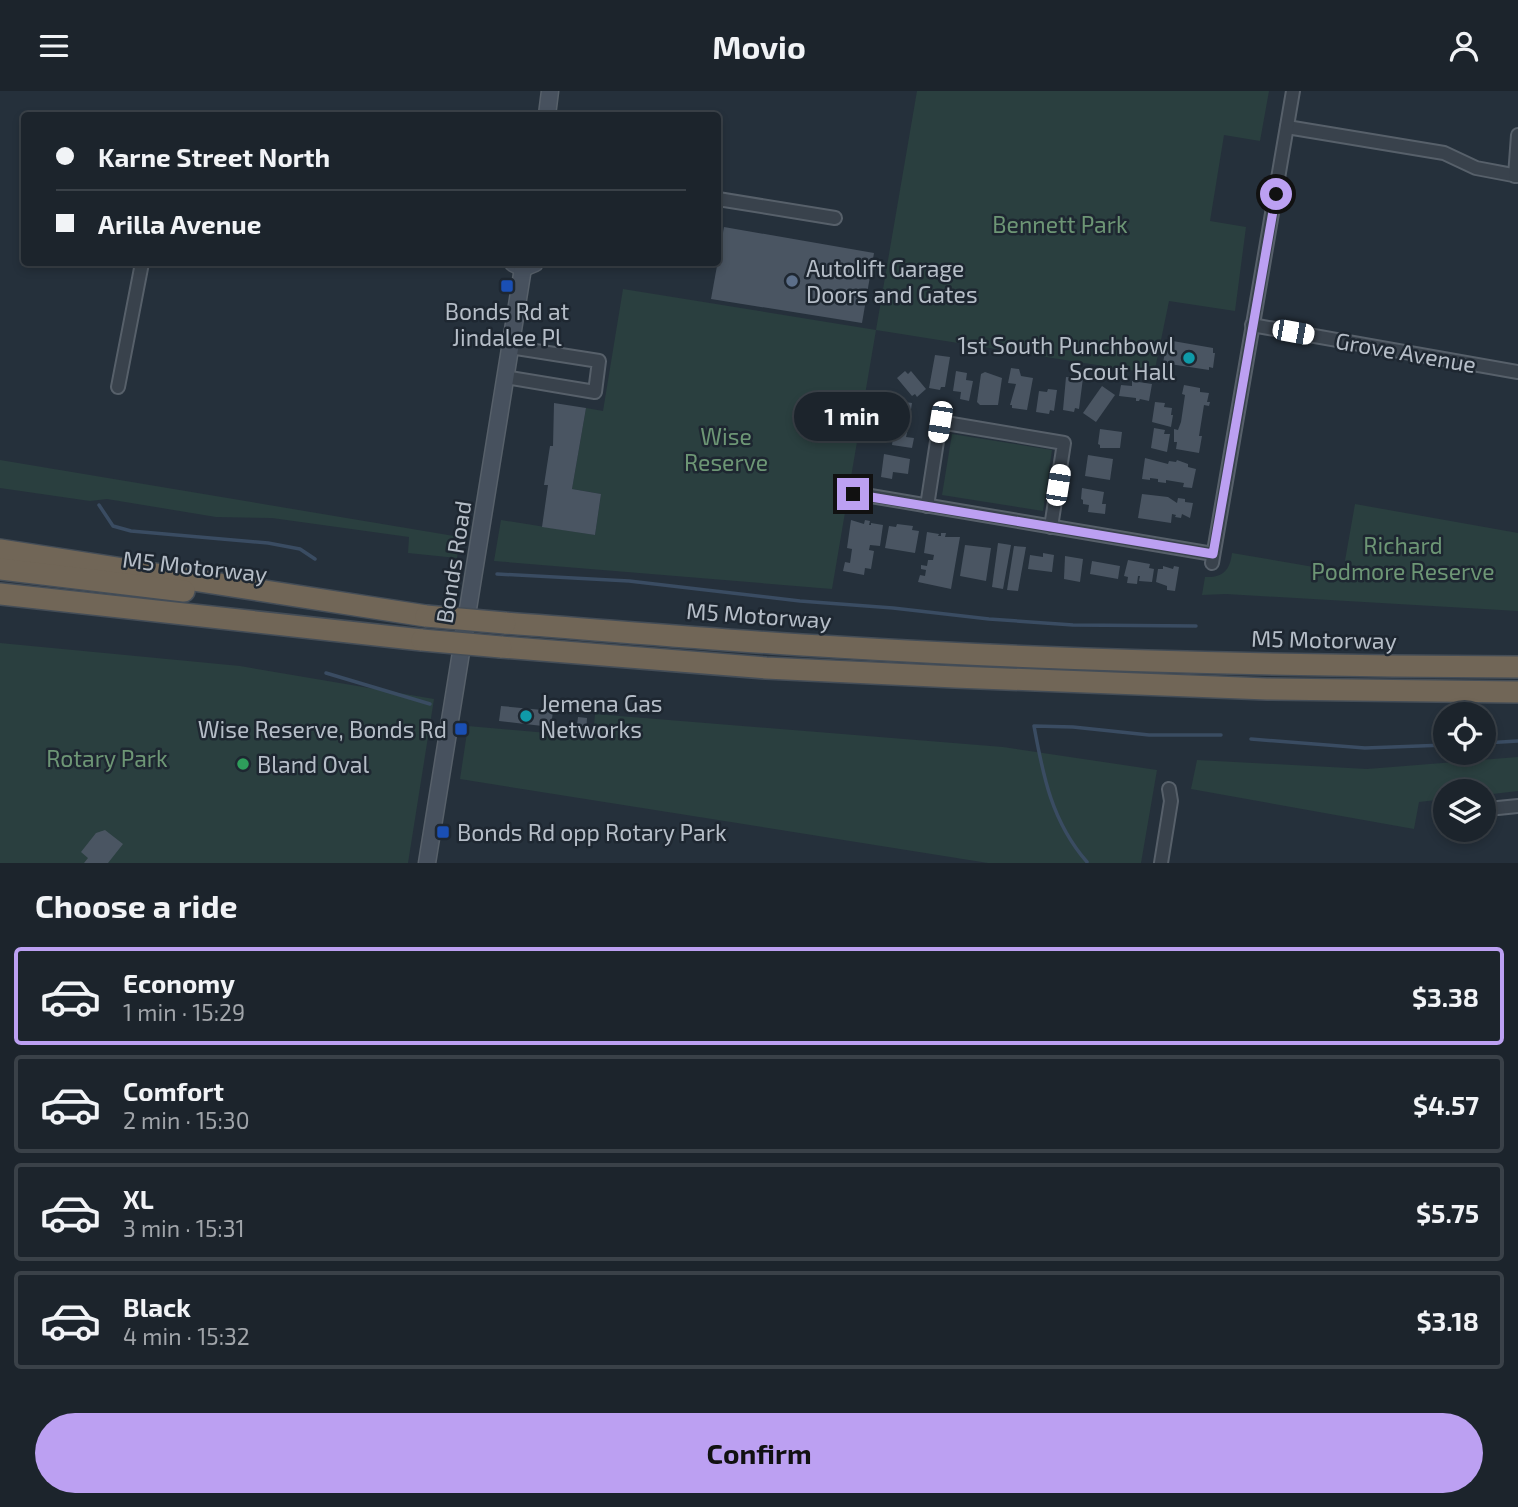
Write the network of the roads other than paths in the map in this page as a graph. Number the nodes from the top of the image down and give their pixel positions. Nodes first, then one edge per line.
1 (550, 91) edge
2 (1293, 91) edge
3 (547, 112) edge
4 (1287, 127) junction
5 (1518, 135) edge
6 (1516, 176) edge
7 (721, 199) edge
8 (835, 218) dead end
9 (141, 266) edge
10 (524, 266) edge
11 (1252, 325) junction
12 (510, 347) junction
13 (1518, 372) edge
14 (505, 377) junction
15 (118, 387) dead end
16 (853, 493) dead end
17 (927, 506) junction
18 (1051, 527) junction
19 (0, 549) edge
20 (0, 569) edge
21 (0, 594) edge
22 (0, 603) edge
23 (98, 606) junction
24 (426, 616) junction
25 (1518, 667) edge
26 (1518, 692) edge
27 (1169, 789) dead end
28 (1518, 806) edge
29 (1498, 808) dead end
30 (427, 863) edge
31 (1161, 863) edge

1 - 3 main road
2 - 4 street
4 - 6 street
4 - 11 street
5 - 6 street
7 - 8 street
9 - 15 street
10 - 12 main road, Bonds Road
11 - 13 street, Grove Avenue
11 - 18 street
12 - 14 main road, Bonds Road
12 - 14 street
14 - 30 main road, Bonds Road
16 - 17 street
17 - 18 street
17 - 18 street
19 - 24 highway
20 - 24 highway, M5 Motorway
21 - 23 highway
22 - 23 highway
23 - 26 highway, bridge
24 - 25 highway, M5 Motorway, bridge
27 - 31 street
28 - 29 street

